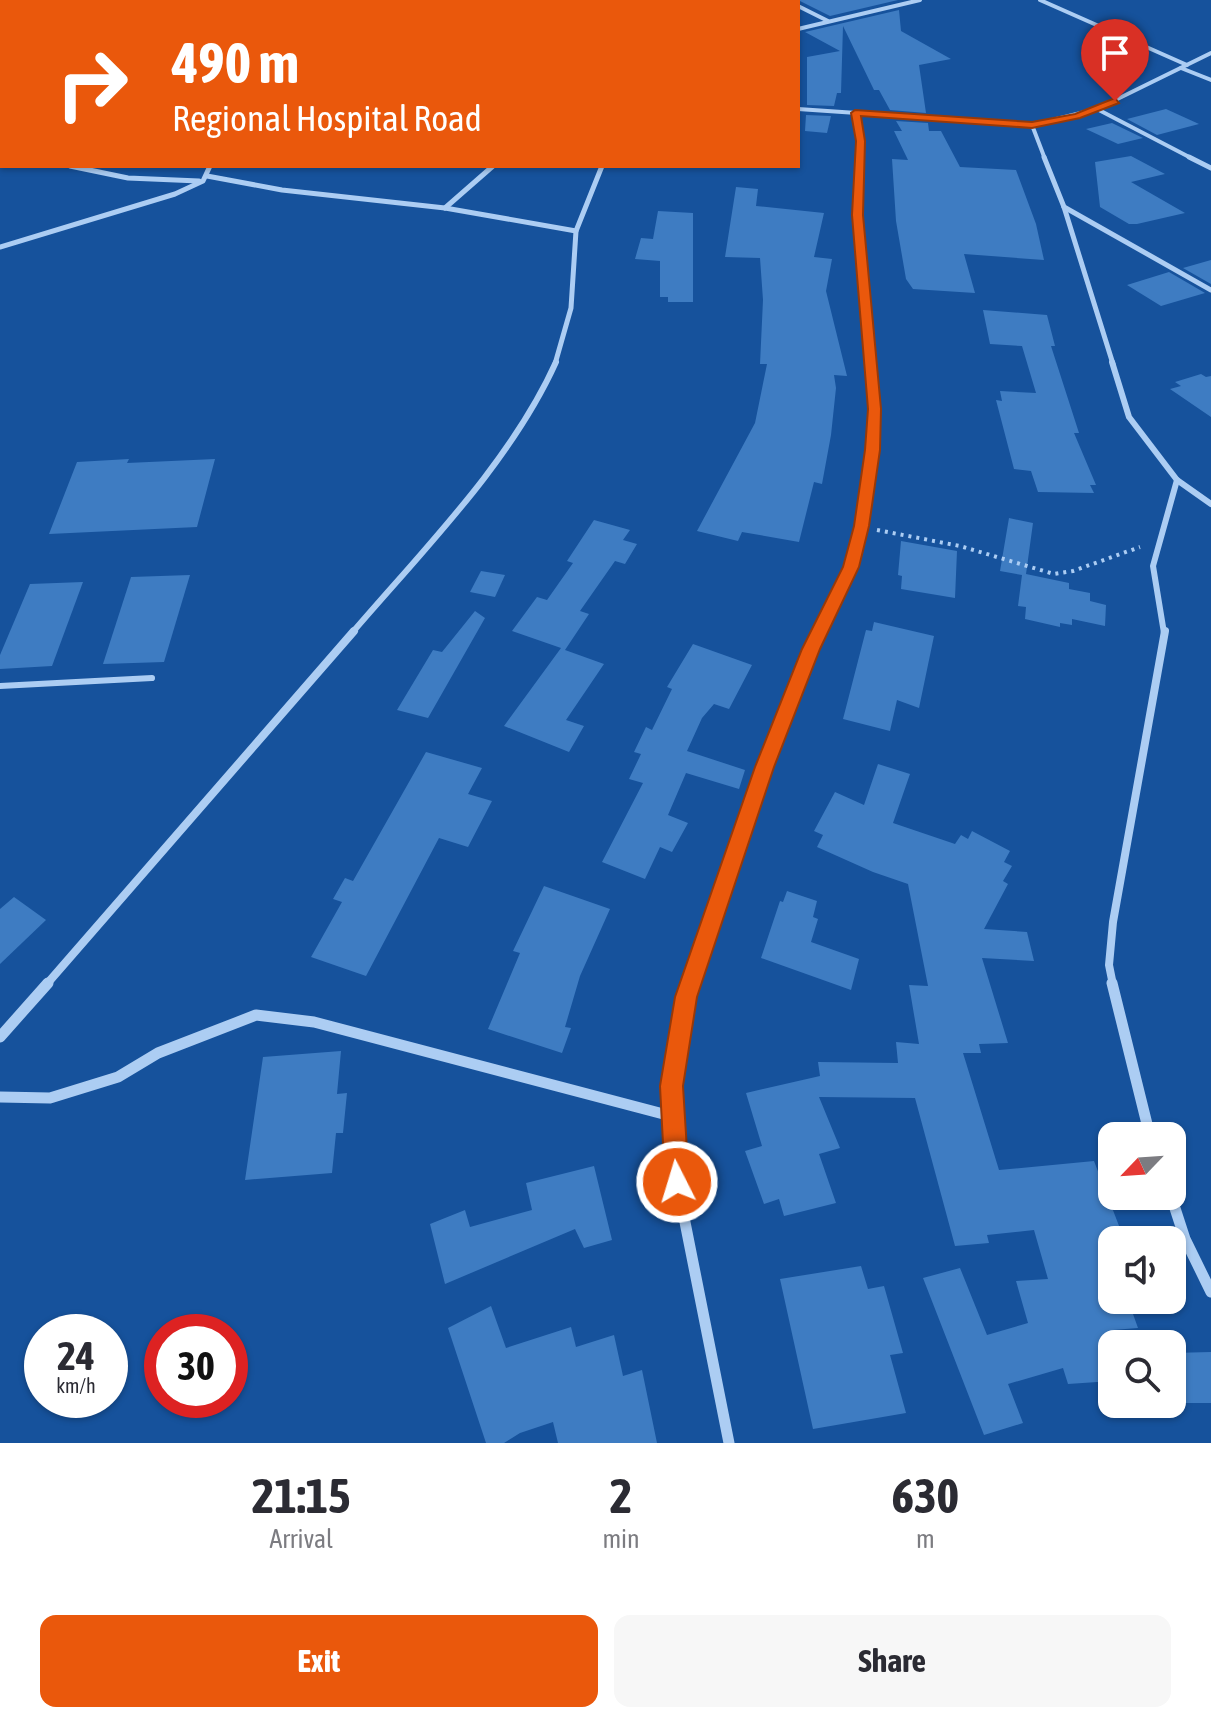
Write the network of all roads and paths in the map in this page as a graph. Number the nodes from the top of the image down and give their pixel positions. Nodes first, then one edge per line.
1 (920, 0) edge
2 (1040, 0) edge
3 (800, 7) edge
4 (829, 21) junction
5 (800, 28) edge
6 (1211, 53) edge
7 (1184, 67) junction
8 (1211, 80) edge
9 (800, 109) edge
10 (1097, 109) junction
11 (855, 113) junction
12 (1032, 125) junction
13 (80, 168) edge
14 (209, 168) edge
15 (491, 168) edge
16 (601, 168) edge
17 (1211, 168) edge
18 (205, 179) junction
19 (1064, 207) junction
20 (445, 208) junction
21 (576, 231) junction
22 (0, 247) edge
23 (1211, 290) edge
24 (1177, 480) junction
25 (1211, 504) edge
26 (862, 526) junction
27 (1160, 539) junction
28 (152, 678) dead end
29 (0, 686) edge
30 (0, 1037) edge
31 (0, 1097) edge
32 (671, 1116) junction
33 (1146, 1122) edge
34 (1176, 1210) edge
35 (1211, 1292) edge
36 (729, 1443) edge

1 - 4 street
2 - 7 street
3 - 4 street
4 - 5 street
6 - 7 street
7 - 8 street
7 - 10 street
9 - 11 street
10 - 12 street
10 - 17 street
11 - 12 street
11 - 26 street
12 - 19 street
13 - 18 street
14 - 18 street
15 - 20 street
16 - 21 street
18 - 20 street
18 - 22 street
19 - 23 street
19 - 24 street
20 - 21 street
21 - 30 street
24 - 25 street
24 - 27 street
26 - 27 path
26 - 32 street
27 - 33 street
28 - 29 lane
31 - 32 street
32 - 36 street
34 - 35 street

